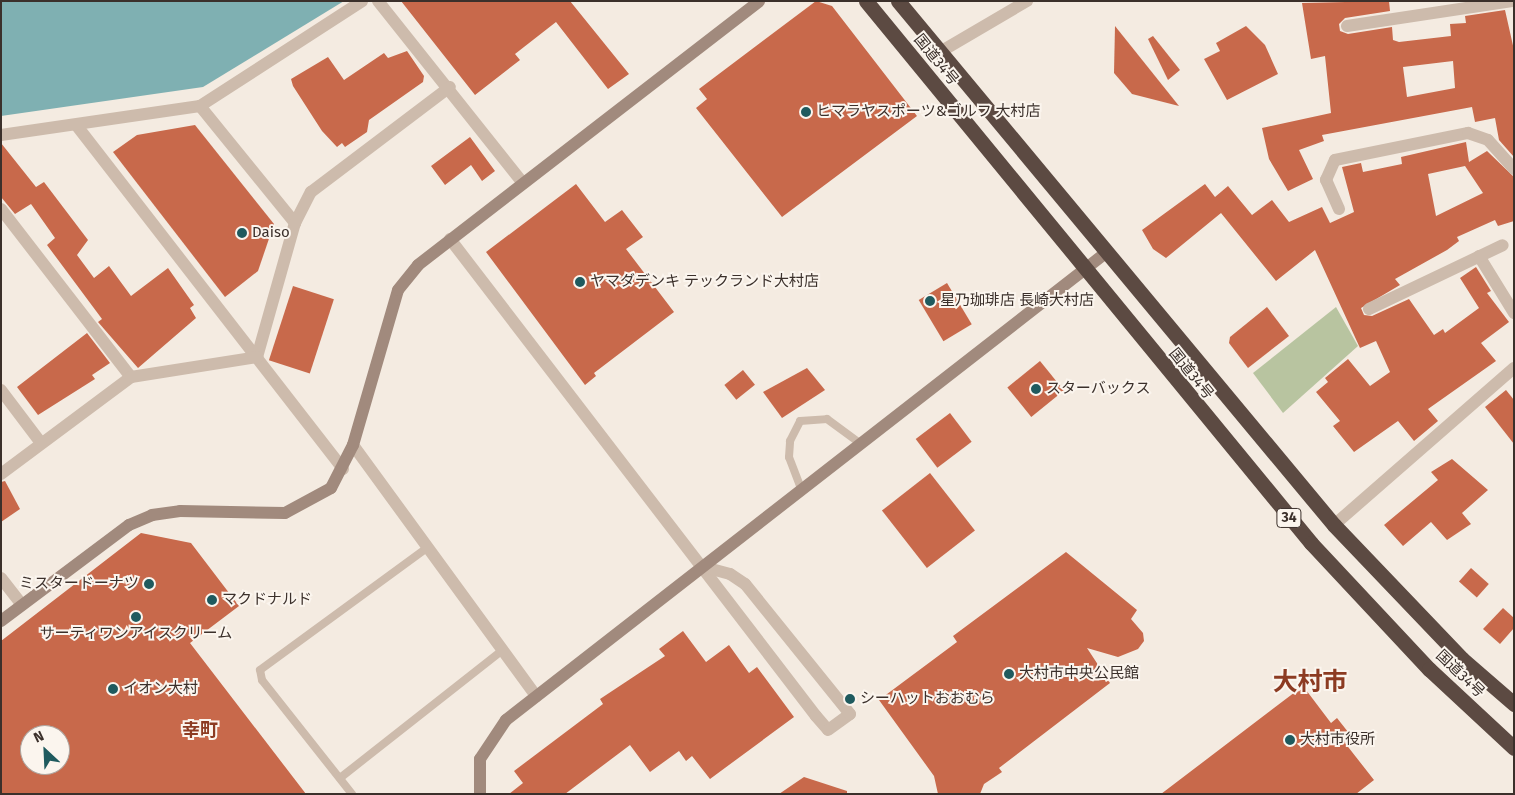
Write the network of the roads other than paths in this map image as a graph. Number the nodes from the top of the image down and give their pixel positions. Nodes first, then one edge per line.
1 (362, 1) edge
2 (378, 1) edge
3 (759, 1) edge
4 (866, 1) edge
5 (898, 1) edge
6 (1027, 1) edge
7 (1512, 1) edge
8 (1347, 26) dead end
9 (940, 52) junction
10 (450, 87) junction
11 (200, 106) junction
12 (77, 126) junction
13 (1, 136) edge
14 (1514, 169) edge
15 (523, 184) junction
16 (1339, 208) dead end
17 (1, 209) edge
18 (295, 223) junction
19 (450, 239) junction
20 (1502, 245) dead end
21 (1107, 252) junction
22 (1479, 256) junction
23 (1085, 269) junction
24 (1369, 309) dead end
25 (1514, 312) edge
26 (257, 357) junction
27 (1512, 373) edge
28 (131, 378) junction
29 (1, 390) edge
30 (41, 443) junction
31 (861, 444) junction
32 (353, 445) junction
33 (343, 469) junction
34 (1, 474) edge
35 (802, 490) junction
36 (1334, 525) junction
37 (428, 547) junction
38 (703, 567) junction
39 (1, 578) edge
40 (22, 605) junction
41 (1, 621) edge
42 (500, 652) junction
43 (536, 696) junction
44 (1514, 704) edge
45 (1514, 748) edge
46 (340, 778) junction
47 (352, 794) edge
48 (480, 794) edge

1 - 11 street
2 - 10 street
3 - 15 street
4 - 23 highway, 国道34号 / 34
5 - 9 highway, 国道34号 / 34
6 - 9 street
7 - 8 street
9 - 21 highway, 国道34号 / 34
10 - 15 street
10 - 18 street
11 - 12 street
11 - 18 street
12 - 13 street
12 - 26 street
14 - 16 street
15 - 19 street
17 - 28 street
18 - 26 street
19 - 32 street
19 - 38 street
20 - 22 street
21 - 23 street
21 - 36 highway, 国道34号 / 34
22 - 24 street
22 - 25 street
23 - 31 street
23 - 45 highway, 国道34号 / 34
26 - 28 street
26 - 33 street
27 - 36 street
28 - 30 street
29 - 30 street
30 - 34 street
31 - 35 street
31 - 35 lane
32 - 33 street
32 - 37 street
33 - 40 street
35 - 38 street
36 - 44 highway, 国道34号 / 34
37 - 42 street
37 - 46 lane
38 - 38 street
38 - 43 street
39 - 40 street
40 - 41 street
42 - 43 street
42 - 46 lane
43 - 48 street
46 - 47 lane

